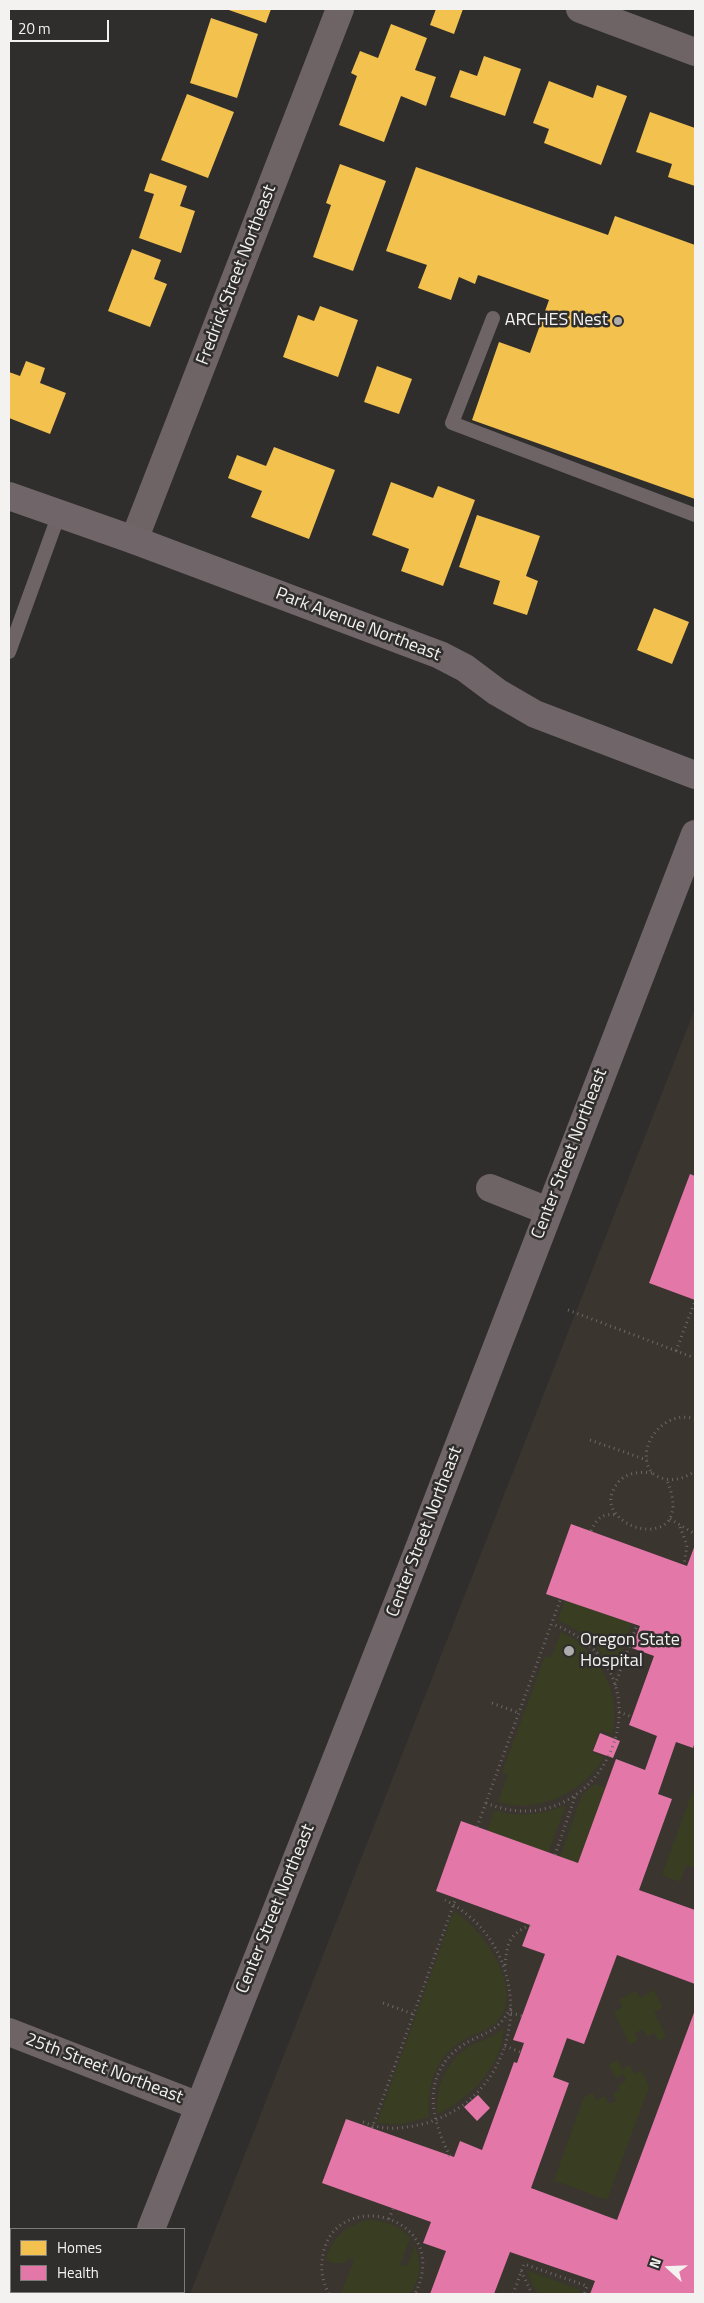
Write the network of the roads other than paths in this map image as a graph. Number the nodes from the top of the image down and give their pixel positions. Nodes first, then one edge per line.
1 (340, 9) edge
2 (580, 9) edge
3 (695, 52) edge
4 (493, 318) dead end
5 (9, 496) edge
6 (59, 514) junction
7 (695, 515) edge
8 (134, 540) junction
9 (9, 652) edge
10 (695, 775) edge
11 (695, 834) edge
12 (490, 1188) dead end
13 (548, 1211) junction
14 (9, 2032) edge
15 (199, 2106) junction
16 (151, 2228) edge

1 - 8 street, Fredrick Street Northeast
2 - 3 street
4 - 7 lane
5 - 6 main road, Park Avenue Northeast
6 - 8 main road, Park Avenue Northeast
6 - 9 lane
8 - 10 main road, Park Avenue Northeast
11 - 13 main road, Center Street Northeast
12 - 13 street
13 - 15 main road, Center Street Northeast
14 - 15 street, 25th Street Northeast
15 - 16 main road, Center Street Northeast

